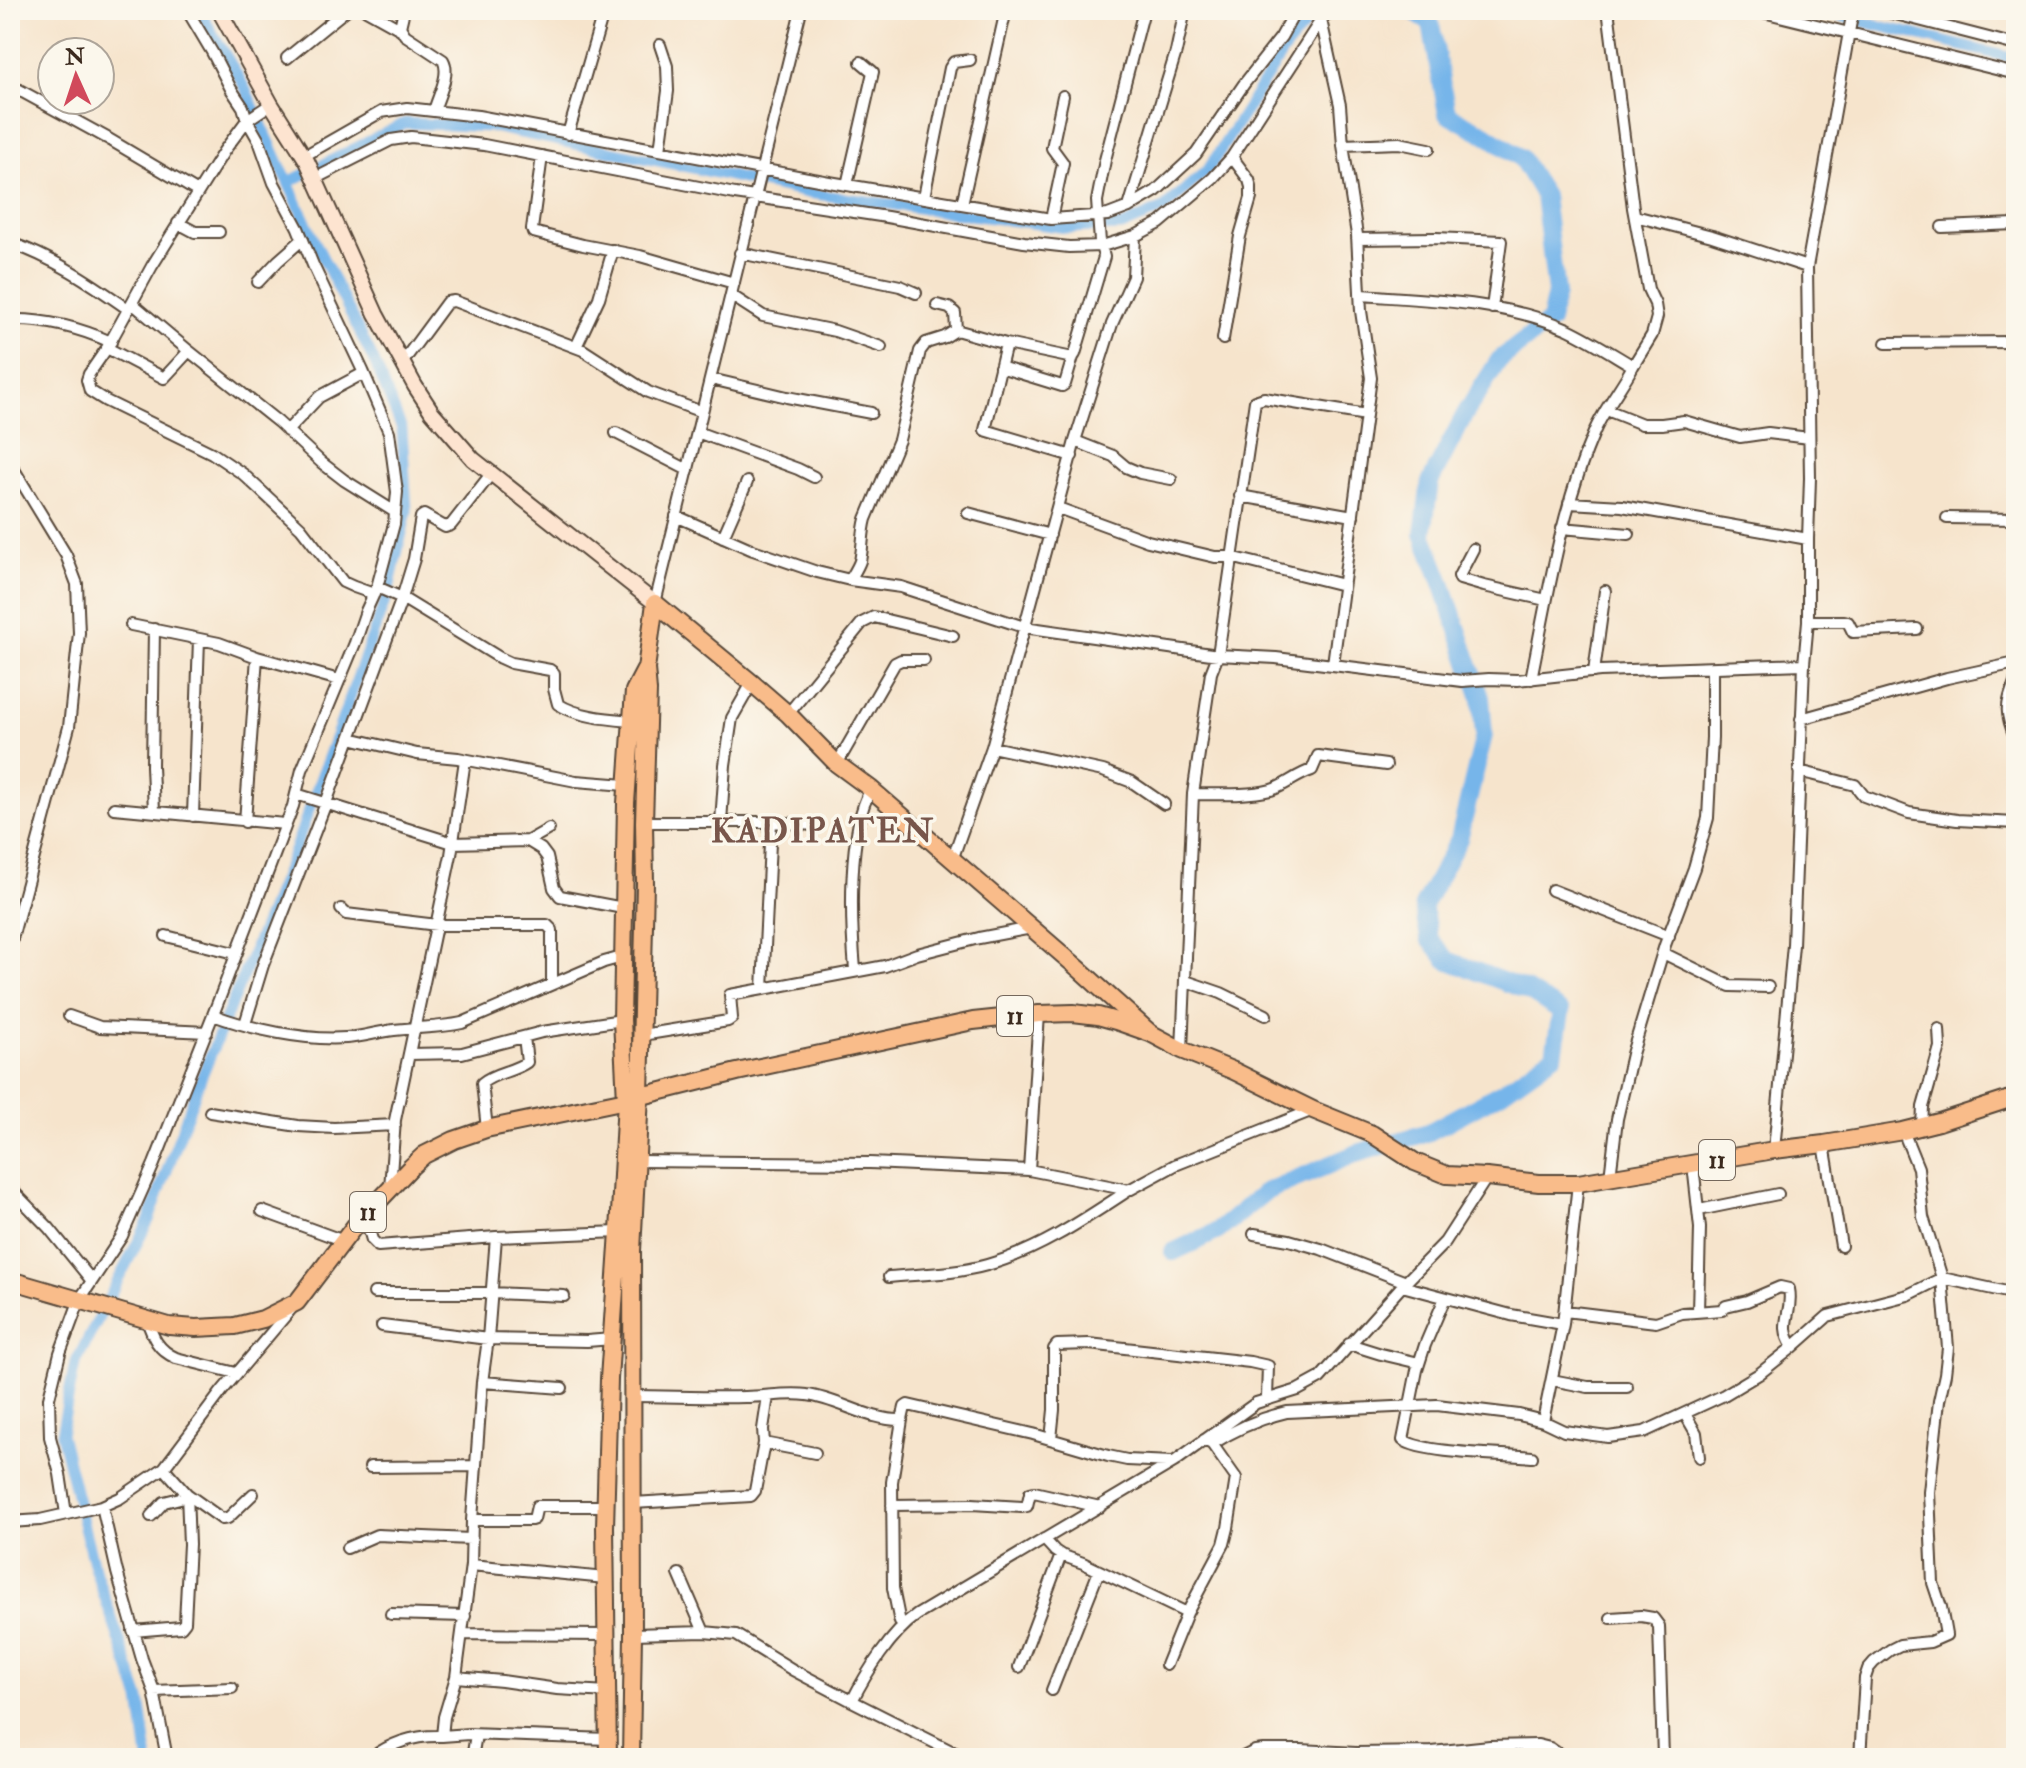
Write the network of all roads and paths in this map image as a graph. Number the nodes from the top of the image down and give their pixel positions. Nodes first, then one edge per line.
1 (187, 10) edge
2 (219, 10) edge
3 (346, 10) edge
4 (366, 10) edge
5 (404, 10) edge
6 (604, 10) edge
7 (801, 10) edge
8 (1006, 10) edge
9 (1144, 10) edge
10 (1185, 10) edge
11 (1296, 10) edge
12 (1331, 10) edge
13 (1610, 10) edge
14 (1755, 10) edge
15 (1853, 10) edge
16 (1880, 10) edge
17 (1321, 20) junction
18 (402, 30) junction
19 (1848, 32) junction
20 (660, 45) dead end
21 (2016, 45) edge
22 (287, 58) dead end
23 (970, 60) dead end
24 (861, 62) dead end
25 (2016, 74) edge
26 (11, 87) edge
27 (1063, 96) dead end
28 (267, 107) junction
29 (434, 111) junction
30 (249, 119) junction
31 (568, 134) junction
32 (1343, 145) junction
33 (1429, 149) dead end
34 (660, 150) junction
35 (542, 156) junction
36 (1232, 157) junction
37 (306, 158) junction
38 (762, 172) junction
39 (314, 177) junction
40 (847, 185) junction
41 (198, 192) junction
42 (755, 196) junction
43 (924, 197) junction
44 (962, 204) junction
45 (1129, 207) junction
46 (1635, 216) junction
47 (1051, 219) junction
48 (1098, 219) junction
49 (178, 223) junction
50 (2016, 224) edge
51 (1942, 227) dead end
52 (219, 232) dead end
53 (1135, 236) junction
54 (303, 239) junction
55 (1357, 239) junction
56 (10, 243) edge
57 (1101, 244) junction
58 (613, 250) junction
59 (740, 253) junction
60 (1807, 267) junction
61 (258, 282) dead end
62 (734, 283) junction
63 (916, 293) dead end
64 (1360, 295) junction
65 (732, 296) junction
66 (937, 305) dead end
67 (130, 306) junction
68 (1492, 308) junction
69 (10, 320) edge
70 (956, 330) junction
71 (1223, 339) dead end
72 (2016, 342) edge
73 (1886, 343) dead end
74 (1006, 344) junction
75 (109, 345) junction
76 (576, 347) junction
77 (881, 347) dead end
78 (189, 351) junction
79 (1073, 357) junction
80 (402, 363) junction
81 (1633, 366) junction
82 (1000, 367) junction
83 (364, 373) junction
84 (711, 379) junction
85 (1607, 410) junction
86 (702, 412) junction
87 (871, 413) dead end
88 (1366, 415) junction
89 (287, 431) junction
90 (697, 432) junction
91 (616, 433) dead end
92 (1809, 438) junction
93 (1075, 441) junction
94 (1072, 456) junction
95 (10, 463) edge
96 (688, 470) junction
97 (491, 474) junction
98 (814, 477) dead end
99 (1171, 479) dead end
100 (747, 482) dead end
101 (1240, 496) junction
102 (1569, 503) junction
103 (1058, 508) junction
104 (395, 512) junction
105 (968, 513) dead end
106 (676, 516) junction
107 (1353, 516) junction
108 (1947, 518) dead end
109 (2016, 519) edge
110 (1562, 528) junction
111 (1629, 534) dead end
112 (1050, 535) junction
113 (723, 537) junction
114 (1808, 539) junction
115 (1473, 549) dead end
116 (1231, 557) junction
117 (850, 580) junction
118 (1343, 585) junction
119 (378, 590) junction
120 (1605, 591) dead end
121 (400, 597) junction
122 (1546, 600) junction
123 (655, 603) junction
124 (1808, 621) junction
125 (131, 625) dead end
126 (1024, 627) junction
127 (154, 629) junction
128 (1917, 629) dead end
129 (953, 636) dead end
130 (199, 639) junction
131 (1218, 655) junction
132 (257, 657) junction
133 (924, 660) dead end
134 (2016, 663) edge
135 (1333, 664) junction
136 (1804, 664) junction
137 (1712, 668) junction
138 (646, 669) junction
139 (1594, 672) junction
140 (1531, 679) junction
141 (2016, 679) edge
142 (339, 680) junction
143 (752, 683) junction
144 (788, 714) junction
145 (1801, 719) junction
146 (632, 721) junction
147 (350, 738) junction
148 (2016, 739) edge
149 (992, 747) junction
150 (465, 760) junction
151 (837, 764) junction
152 (1386, 765) dead end
153 (1799, 771) junction
154 (626, 785) junction
155 (871, 789) junction
156 (298, 794) junction
157 (1193, 794) junction
158 (324, 803) junction
159 (1164, 804) dead end
160 (114, 808) dead end
161 (154, 811) junction
162 (193, 816) junction
163 (245, 822) junction
164 (644, 822) junction
165 (721, 822) junction
166 (771, 822) junction
167 (2016, 823) edge
168 (285, 824) junction
169 (814, 825) dead end
170 (549, 829) dead end
171 (528, 841) junction
172 (453, 843) junction
173 (952, 860) junction
174 (1552, 890) dead end
175 (623, 908) junction
176 (341, 909) dead end
177 (437, 925) junction
178 (1032, 928) junction
179 (166, 936) dead end
180 (1669, 936) junction
181 (10, 946) edge
182 (235, 953) junction
183 (1663, 953) junction
184 (622, 957) junction
185 (855, 970) junction
186 (1186, 981) junction
187 (552, 984) junction
188 (1768, 987) dead end
189 (763, 989) junction
190 (1039, 1014) junction
191 (1266, 1015) dead end
192 (69, 1016) dead end
193 (215, 1016) junction
194 (622, 1020) junction
195 (244, 1024) junction
196 (415, 1029) junction
197 (1939, 1029) dead end
198 (207, 1032) junction
199 (1150, 1033) junction
200 (642, 1035) junction
201 (524, 1037) junction
202 (1182, 1050) junction
203 (409, 1054) junction
204 (2016, 1097) edge
205 (633, 1098) junction
206 (1313, 1110) junction
207 (210, 1112) dead end
208 (395, 1125) junction
209 (1922, 1126) junction
210 (487, 1129) junction
211 (1903, 1131) junction
212 (1824, 1144) junction
213 (1774, 1150) junction
214 (637, 1161) junction
215 (1695, 1164) junction
216 (1029, 1170) junction
217 (1487, 1177) junction
218 (1610, 1177) junction
219 (1578, 1183) junction
220 (10, 1188) edge
221 (389, 1189) junction
222 (1129, 1190) junction
223 (1778, 1194) dead end
224 (1699, 1210) junction
225 (262, 1211) dead end
226 (365, 1216) junction
227 (619, 1232) junction
228 (1254, 1234) dead end
229 (496, 1237) junction
230 (344, 1241) junction
231 (1841, 1246) dead end
232 (889, 1277) dead end
233 (1942, 1278) junction
234 (10, 1280) edge
235 (92, 1281) junction
236 (1404, 1284) junction
237 (374, 1293) dead end
238 (491, 1293) junction
239 (2016, 1294) edge
240 (564, 1296) dead end
241 (1445, 1298) junction
242 (86, 1301) junction
243 (297, 1302) junction
244 (1565, 1311) junction
245 (1698, 1312) junction
246 (147, 1320) junction
247 (1563, 1324) junction
248 (382, 1326) dead end
249 (488, 1339) junction
250 (612, 1339) junction
251 (1349, 1344) junction
252 (1793, 1347) junction
253 (1419, 1363) junction
254 (236, 1373) junction
255 (1552, 1380) junction
256 (482, 1382) junction
257 (1627, 1387) dead end
258 (562, 1388) dead end
259 (632, 1396) junction
260 (768, 1396) junction
261 (1267, 1398) junction
262 (1411, 1405) junction
263 (1685, 1414) junction
264 (1237, 1416) junction
265 (902, 1420) junction
266 (1543, 1421) junction
267 (1253, 1424) junction
268 (1051, 1439) junction
269 (1208, 1442) junction
270 (764, 1443) junction
271 (815, 1453) dead end
272 (1532, 1457) dead end
273 (1699, 1457) dead end
274 (1174, 1462) junction
275 (475, 1466) junction
276 (370, 1467) dead end
277 (164, 1468) junction
278 (253, 1494) dead end
279 (188, 1495) junction
280 (633, 1503) junction
281 (892, 1505) junction
282 (605, 1506) junction
283 (98, 1507) junction
284 (1100, 1507) junction
285 (69, 1514) junction
286 (151, 1516) dead end
287 (472, 1520) junction
288 (10, 1522) edge
289 (605, 1527) junction
290 (633, 1528) junction
291 (471, 1539) junction
292 (1044, 1539) junction
293 (347, 1548) dead end
294 (1061, 1555) junction
295 (471, 1565) junction
296 (1099, 1571) junction
297 (679, 1574) dead end
298 (606, 1578) junction
299 (1187, 1613) junction
300 (391, 1614) dead end
301 (465, 1616) junction
302 (606, 1617) junction
303 (1611, 1618) dead end
304 (903, 1625) junction
305 (633, 1626) junction
306 (133, 1631) junction
307 (704, 1632) junction
308 (463, 1634) junction
309 (607, 1635) junction
310 (1166, 1665) dead end
311 (1019, 1667) dead end
312 (456, 1677) junction
313 (232, 1688) dead end
314 (1052, 1690) dead end
315 (154, 1691) junction
316 (608, 1692) junction
317 (855, 1696) junction
318 (476, 1735) junction
319 (442, 1736) junction
320 (608, 1739) junction
321 (167, 1758) edge
322 (371, 1758) edge
323 (472, 1758) edge
324 (608, 1758) edge
325 (631, 1758) edge
326 (965, 1758) edge
327 (1241, 1758) edge
328 (1564, 1758) edge
329 (1663, 1758) edge
330 (1860, 1758) edge

1 - 30 street
2 - 28 main road
3 - 22 street
4 - 18 street
5 - 18 street
6 - 31 street
7 - 38 street
8 - 44 street
9 - 48 street
10 - 45 street
11 - 45 street
12 - 17 street
13 - 46 street
14 - 19 street
15 - 19 street
16 - 21 street
17 - 32 street
17 - 36 street
18 - 29 street
19 - 25 street
19 - 60 street
20 - 34 street
23 - 43 street
24 - 40 street
26 - 41 street
27 - 47 street
28 - 30 street
28 - 37 main road
29 - 31 street
29 - 37 street
30 - 41 street
30 - 54 street
31 - 34 street
32 - 33 street
32 - 55 street
34 - 38 street
35 - 39 street
35 - 42 street
35 - 58 street
36 - 53 street
36 - 71 street
37 - 39 main road
38 - 40 street
38 - 42 street
39 - 80 main road
40 - 43 street
41 - 49 street
42 - 57 street
42 - 59 street
43 - 44 street
44 - 47 street
45 - 48 street
46 - 60 street
46 - 81 street
47 - 48 street
48 - 57 street
49 - 52 street
49 - 67 street
50 - 51 street
53 - 57 street
53 - 93 street
54 - 61 street
54 - 83 street
55 - 64 street
55 - 68 street
56 - 67 street
57 - 79 street
58 - 62 street
58 - 76 street
59 - 62 street
59 - 63 street
60 - 92 street
62 - 65 street
64 - 68 street
64 - 88 street
65 - 77 street
65 - 84 street
66 - 70 street
67 - 75 street
67 - 78 street
68 - 81 street
69 - 75 street
70 - 74 street
70 - 117 street
72 - 73 street
74 - 79 street
74 - 82 street
75 - 78 street
75 - 119 street
76 - 80 street
76 - 86 street
78 - 89 street
79 - 82 street
80 - 97 main road
81 - 85 street
82 - 94 street
83 - 89 street
83 - 104 street
84 - 86 street
84 - 87 street
85 - 92 street
85 - 102 street
86 - 90 street
88 - 101 street
88 - 107 street
89 - 104 street
90 - 96 street
90 - 98 street
91 - 96 street
92 - 114 street
93 - 94 street
93 - 99 street
94 - 103 street
95 - 181 street
96 - 106 street
97 - 121 street
97 - 123 main road
100 - 113 street
101 - 107 street
101 - 116 street
102 - 110 street
102 - 114 street
103 - 112 street
103 - 116 street
104 - 119 street
105 - 112 street
106 - 113 street
106 - 123 street
107 - 118 street
108 - 109 street
110 - 111 street
110 - 122 street
112 - 126 street
113 - 117 street
114 - 124 street
115 - 122 street
116 - 118 street
116 - 131 street
117 - 126 street
118 - 135 street
119 - 121 street
119 - 142 street
120 - 139 street
121 - 146 street
121 - 147 street
122 - 140 street
123 - 138 main road
123 - 143 main road
124 - 128 street
124 - 136 street
125 - 127 street
126 - 131 street
126 - 149 street
127 - 130 street
127 - 161 street
129 - 144 street
130 - 132 street
130 - 162 street
131 - 135 street
131 - 157 street
132 - 142 street
132 - 163 street
133 - 151 street
134 - 145 street
135 - 140 street
136 - 137 street
136 - 145 street
137 - 139 street
137 - 180 street
138 - 146 main road
138 - 164 main road
139 - 140 street
141 - 148 street
142 - 156 street
143 - 144 main road
143 - 165 street
144 - 151 main road
145 - 153 street
146 - 154 main road
147 - 150 street
147 - 158 street
149 - 159 street
149 - 173 street
150 - 154 street
150 - 172 street
151 - 155 main road
152 - 157 street
153 - 167 street
153 - 213 street
154 - 175 main road
155 - 173 main road
155 - 185 street
156 - 158 street
156 - 168 street
157 - 186 street
158 - 172 street
158 - 195 street
160 - 161 street
161 - 162 street
162 - 163 street
163 - 168 street
164 - 165 street
164 - 200 main road
165 - 166 street
166 - 169 street
166 - 189 street
168 - 182 street
170 - 171 street
171 - 172 street
171 - 175 street
172 - 177 street
173 - 178 main road
174 - 180 street
175 - 184 main road
176 - 177 street
177 - 187 street
177 - 196 street
178 - 185 street
178 - 199 main road
179 - 182 street
180 - 183 street
182 - 193 street
183 - 188 street
183 - 218 street
184 - 187 street
184 - 194 main road
185 - 189 street
186 - 191 street
186 - 202 street
187 - 196 street
189 - 200 street
190 - 199 main road, 11
190 - 205 main road, 11
190 - 216 street
192 - 198 street
193 - 195 street
193 - 198 street
194 - 201 street
194 - 205 main road
195 - 196 street
196 - 203 street
197 - 209 street
198 - 235 street
199 - 202 main road, 11
200 - 205 main road
201 - 203 street
201 - 210 street
202 - 206 main road, 11
203 - 208 street
204 - 209 main road, 11
205 - 210 main road, 11
205 - 214 main road
205 - 227 main road
206 - 217 main road, 11
206 - 222 street
207 - 208 street
208 - 221 street
209 - 211 main road, 11
210 - 221 main road, 11
211 - 212 main road, 11
211 - 233 street
212 - 213 main road, 11
212 - 231 street
213 - 215 main road, 11
214 - 216 street
214 - 259 main road
215 - 218 main road, 11
215 - 224 street
216 - 222 street
217 - 219 main road, 11
217 - 236 street
218 - 219 main road, 11
219 - 244 street
220 - 235 street
221 - 226 main road, 11
222 - 232 street
223 - 224 street
224 - 245 street
225 - 230 street
226 - 229 street
226 - 230 main road, 11
227 - 229 street
227 - 250 main road
228 - 236 street
229 - 238 street
230 - 243 main road, 11
233 - 239 street
233 - 252 street
233 - 330 street
234 - 242 main road, 11
235 - 242 street
236 - 241 street
236 - 251 street
237 - 238 street
238 - 240 street
238 - 249 street
241 - 247 street
241 - 253 street
242 - 246 main road, 11
242 - 285 street
243 - 246 main road, 11
243 - 254 street
244 - 245 street
244 - 247 street
245 - 252 street
246 - 254 street
247 - 255 street
248 - 249 street
249 - 250 street
249 - 256 street
250 - 282 main road
251 - 253 street
251 - 261 street
252 - 263 street
253 - 262 street
254 - 277 street
255 - 257 street
255 - 266 street
256 - 258 street
256 - 275 street
259 - 260 street
259 - 280 main road
260 - 265 street
260 - 270 street
261 - 264 street
261 - 268 street
262 - 266 street
262 - 267 street
262 - 272 street
263 - 266 street
263 - 273 street
264 - 267 street
264 - 269 street
265 - 268 street
265 - 281 street
267 - 269 street
268 - 274 street
269 - 274 street
269 - 299 street
270 - 271 street
270 - 280 street
274 - 284 street
275 - 276 street
275 - 287 street
277 - 279 street
277 - 283 street
278 - 279 street
279 - 286 street
279 - 306 street
280 - 290 main road
281 - 284 street
281 - 304 street
282 - 287 street
282 - 289 main road
283 - 285 street
283 - 306 street
284 - 292 street
285 - 288 street
287 - 291 street
289 - 290 main road
289 - 298 main road
290 - 305 main road
291 - 293 street
291 - 295 street
292 - 294 street
292 - 304 street
294 - 296 street
294 - 311 street
295 - 298 street
295 - 301 street
296 - 299 street
296 - 314 street
297 - 307 street
298 - 302 main road
299 - 310 street
300 - 301 street
301 - 308 street
302 - 305 main road
302 - 309 main road
303 - 329 street
304 - 317 street
305 - 307 street
305 - 325 main road
306 - 315 street
307 - 317 street
308 - 309 street
308 - 312 street
309 - 316 main road
312 - 316 street
312 - 319 street
313 - 315 street
315 - 321 street
316 - 320 main road
317 - 326 street
318 - 319 street
318 - 320 street
318 - 323 street
319 - 322 street
320 - 324 main road
327 - 328 street

